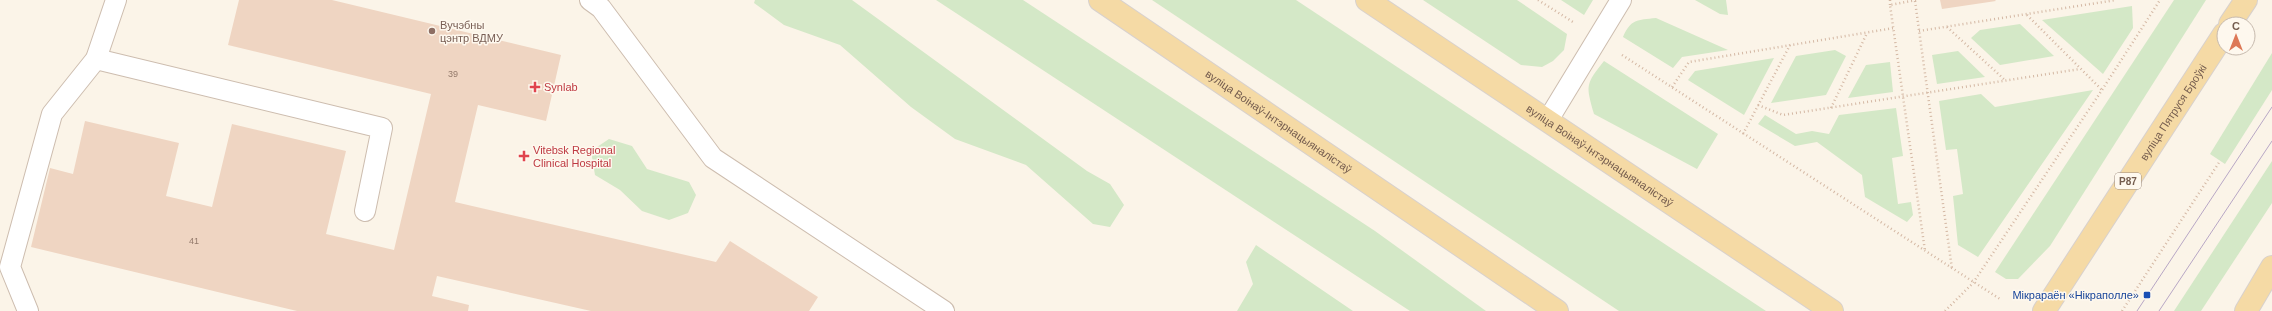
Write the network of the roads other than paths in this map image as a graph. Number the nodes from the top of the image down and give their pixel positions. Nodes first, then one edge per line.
1 (116, 0) edge
2 (590, 0) edge
3 (1100, 0) edge
4 (1367, 0) edge
5 (1621, 0) edge
6 (2246, 0) edge
7 (2235, 16) edge
8 (2216, 46) edge
9 (96, 59) junction
10 (1548, 120) junction
11 (365, 211) dead end
12 (2272, 268) edge
13 (28, 311) edge
14 (944, 311) edge
15 (1557, 311) edge
16 (1832, 311) edge
17 (2044, 311) edge
18 (2246, 311) edge

1 - 9 lane
2 - 14 lane
3 - 15 main road, вуліца Воінаў-Інтэрнацыяналістаў
4 - 10 main road, вуліца Воінаў-Інтэрнацыяналістаў
5 - 10 lane
6 - 7 main road
8 - 17 main road, вуліца Пятруся Броўкі / Р87
9 - 11 lane
9 - 13 lane
10 - 16 main road, вуліца Воінаў-Інтэрнацыяналістаў
12 - 18 main road

